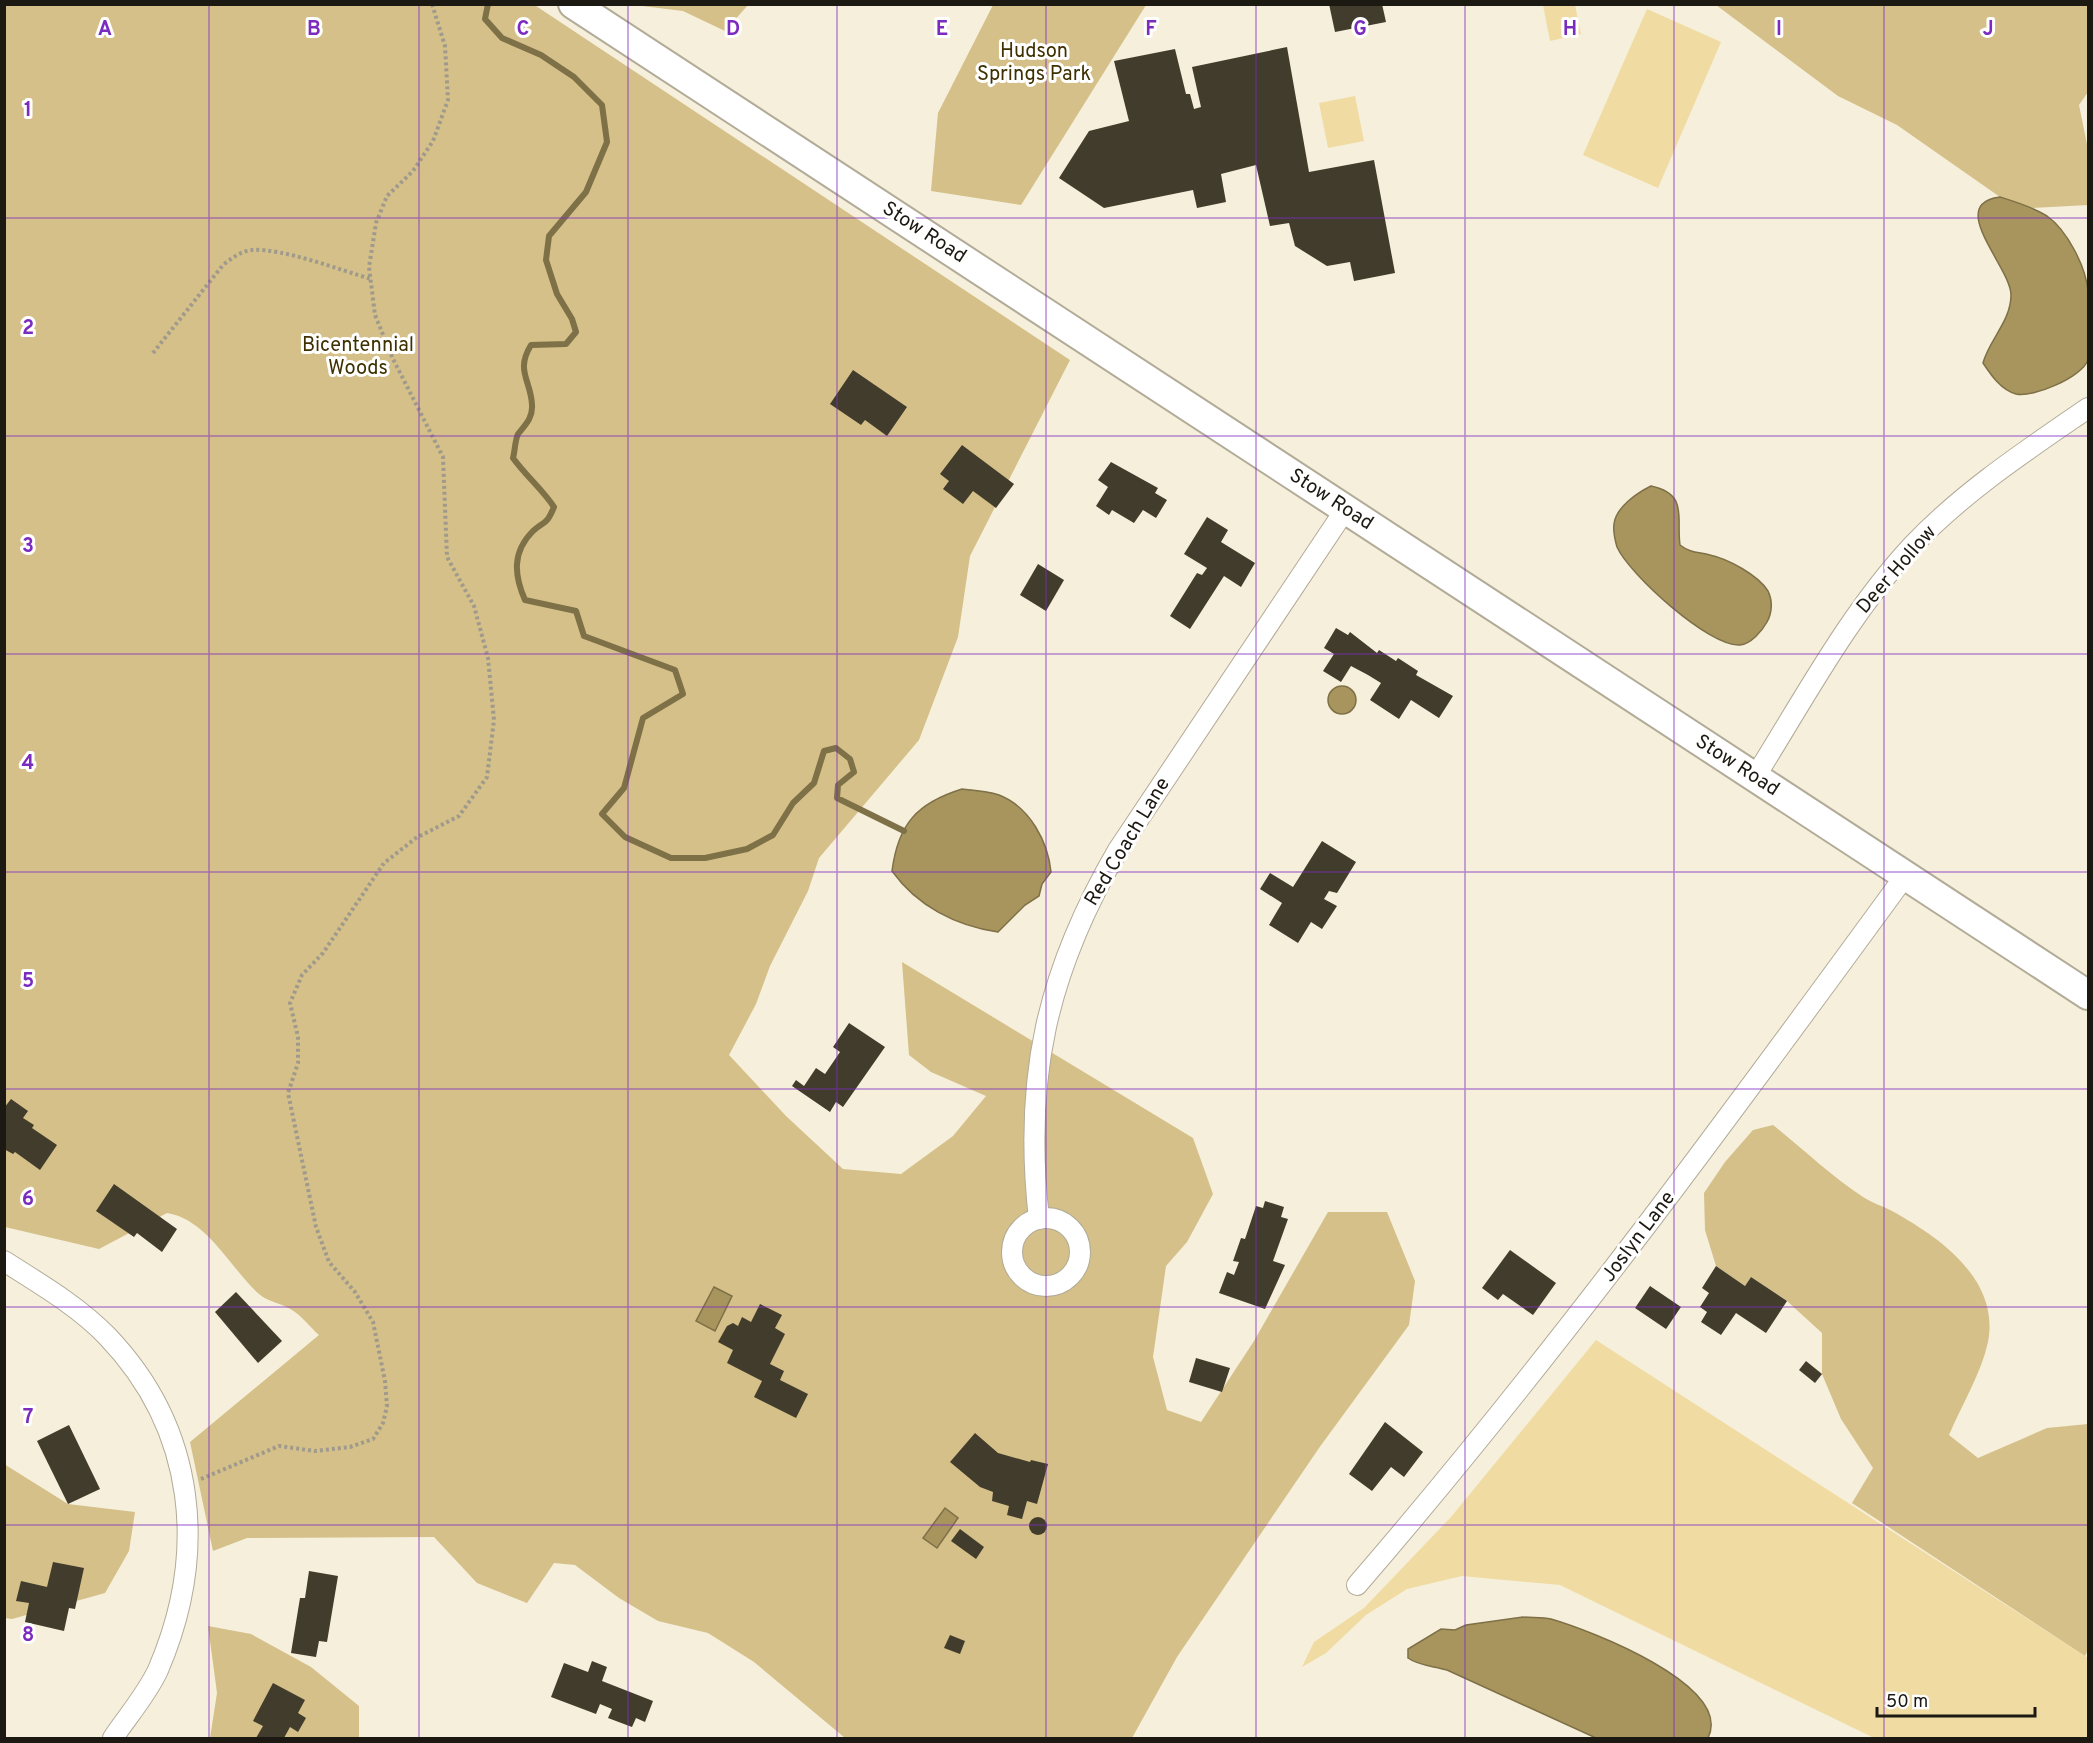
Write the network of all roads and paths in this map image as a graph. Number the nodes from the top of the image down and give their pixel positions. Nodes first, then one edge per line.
1 (432, 4) edge
2 (573, 4) edge
3 (371, 279) junction
4 (153, 353) dead end
5 (2088, 408) edge
6 (1345, 510) junction
7 (1755, 777) junction
8 (1905, 876) junction
9 (2088, 994) edge
10 (1039, 1219) dead end
11 (4, 1261) edge
12 (197, 1481) dead end
13 (1357, 1585) dead end
14 (113, 1738) edge

1 - 3 path
2 - 6 street, Stow Road
3 - 4 path
3 - 12 path
5 - 7 street, Deer Hollow
6 - 7 street, Stow Road
6 - 10 street, Red Coach Lane
7 - 8 street, Stow Road
8 - 9 street, Stow Road
8 - 13 street, Joslyn Lane
11 - 14 street

